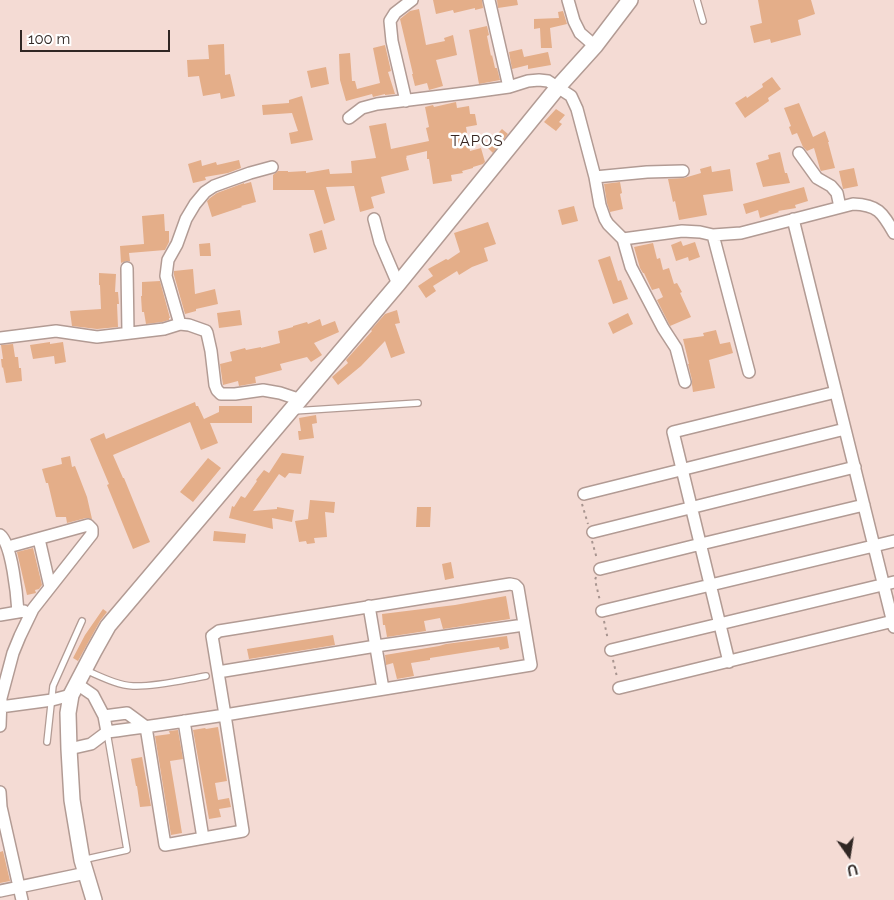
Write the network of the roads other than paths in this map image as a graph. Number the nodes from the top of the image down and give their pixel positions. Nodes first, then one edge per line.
1 (412, 0) edge
2 (489, 0) edge
3 (568, 0) edge
4 (630, 0) edge
5 (697, 0) edge
6 (703, 21) dead end
7 (595, 46) junction
8 (509, 87) junction
9 (558, 87) junction
10 (406, 101) junction
11 (349, 118) dead end
12 (799, 153) dead end
13 (272, 167) dead end
14 (683, 171) dead end
15 (595, 177) junction
16 (840, 207) junction
17 (374, 219) dead end
18 (793, 219) junction
19 (894, 233) edge
20 (713, 234) junction
21 (623, 239) junction
22 (126, 268) dead end
23 (398, 284) junction
24 (180, 324) junction
25 (128, 333) junction
26 (0, 338) edge
27 (749, 372) dead end
28 (685, 382) dead end
29 (836, 392) junction
30 (418, 403) dead end
31 (296, 406) junction
32 (845, 429) junction
33 (855, 467) junction
34 (683, 470) junction
35 (584, 494) road end
36 (864, 505) junction
37 (692, 508) junction
38 (593, 532) road end
39 (0, 535) edge
40 (39, 539) junction
41 (894, 541) edge
42 (701, 544) junction
43 (874, 546) junction
44 (8, 547) junction
45 (600, 569) road end
46 (889, 583) edge
47 (711, 585) junction
48 (50, 587) junction
49 (369, 606) junction
50 (33, 609) junction
51 (602, 611) road end
52 (18, 612) junction
53 (0, 615) edge
54 (82, 621) dead end
55 (720, 624) junction
56 (893, 624) edge
57 (524, 625) junction
58 (376, 646) junction
59 (610, 650) road end
60 (13, 653) junction
61 (0, 655) edge
62 (729, 662) junction
63 (218, 672) junction
64 (206, 676) dead end
65 (78, 683) junction
66 (620, 688) road end
67 (383, 689) junction
68 (52, 700) junction
69 (1, 703) edge
70 (225, 715) junction
71 (104, 716) junction
72 (184, 721) junction
73 (0, 723) edge
74 (146, 727) junction
75 (107, 732) junction
76 (47, 742) dead end
77 (69, 749) junction
78 (0, 792) edge
79 (1, 807) edge
80 (202, 838) junction
81 (5, 846) edge
82 (84, 867) junction
83 (10, 889) edge
84 (3, 900) edge
85 (22, 900) edge
86 (94, 900) edge

1 - 10 street
2 - 8 street
3 - 7 street
4 - 7 street
5 - 6 lane
7 - 9 street
8 - 9 street
8 - 10 street
9 - 15 street
9 - 23 street
10 - 11 street
12 - 16 street
13 - 24 street
14 - 15 street
15 - 21 street
16 - 18 street
16 - 19 street
17 - 23 street
18 - 20 street
18 - 29 street
20 - 21 street
20 - 27 street
21 - 28 street
22 - 25 street
23 - 31 street
24 - 25 street
24 - 31 street
25 - 26 street
29 - 32 street
29 - 34 street
30 - 31 lane
31 - 65 street
32 - 33 street
32 - 34 street
33 - 36 street
33 - 37 street
34 - 35 street
34 - 37 street
36 - 42 street
36 - 43 street
37 - 38 street
37 - 42 street
39 - 44 street
40 - 44 street
40 - 48 street
40 - 48 street
41 - 43 street
42 - 45 street
42 - 47 street
43 - 46 street
43 - 47 street
44 - 52 street
46 - 55 street
46 - 56 street
47 - 51 street
47 - 55 street
48 - 50 street
49 - 57 street
49 - 58 street
49 - 63 street
50 - 52 street
50 - 60 street
52 - 53 street
54 - 68 lane
55 - 59 street
55 - 62 street
56 - 62 street
57 - 58 street
57 - 67 street
58 - 63 street
58 - 67 street
60 - 61 street
60 - 69 street
62 - 66 street
63 - 70 street
64 - 65 lane
65 - 68 street
65 - 71 street
65 - 77 street
67 - 70 street
68 - 69 street
68 - 76 lane
69 - 73 street
70 - 72 street
70 - 80 street
71 - 74 street
71 - 75 street
72 - 74 street
72 - 80 street
74 - 75 street
74 - 80 street
75 - 77 street
75 - 82 lane
77 - 82 street
78 - 79 street
79 - 81 street
81 - 83 street
82 - 83 street
82 - 86 street
83 - 84 street
83 - 85 street

